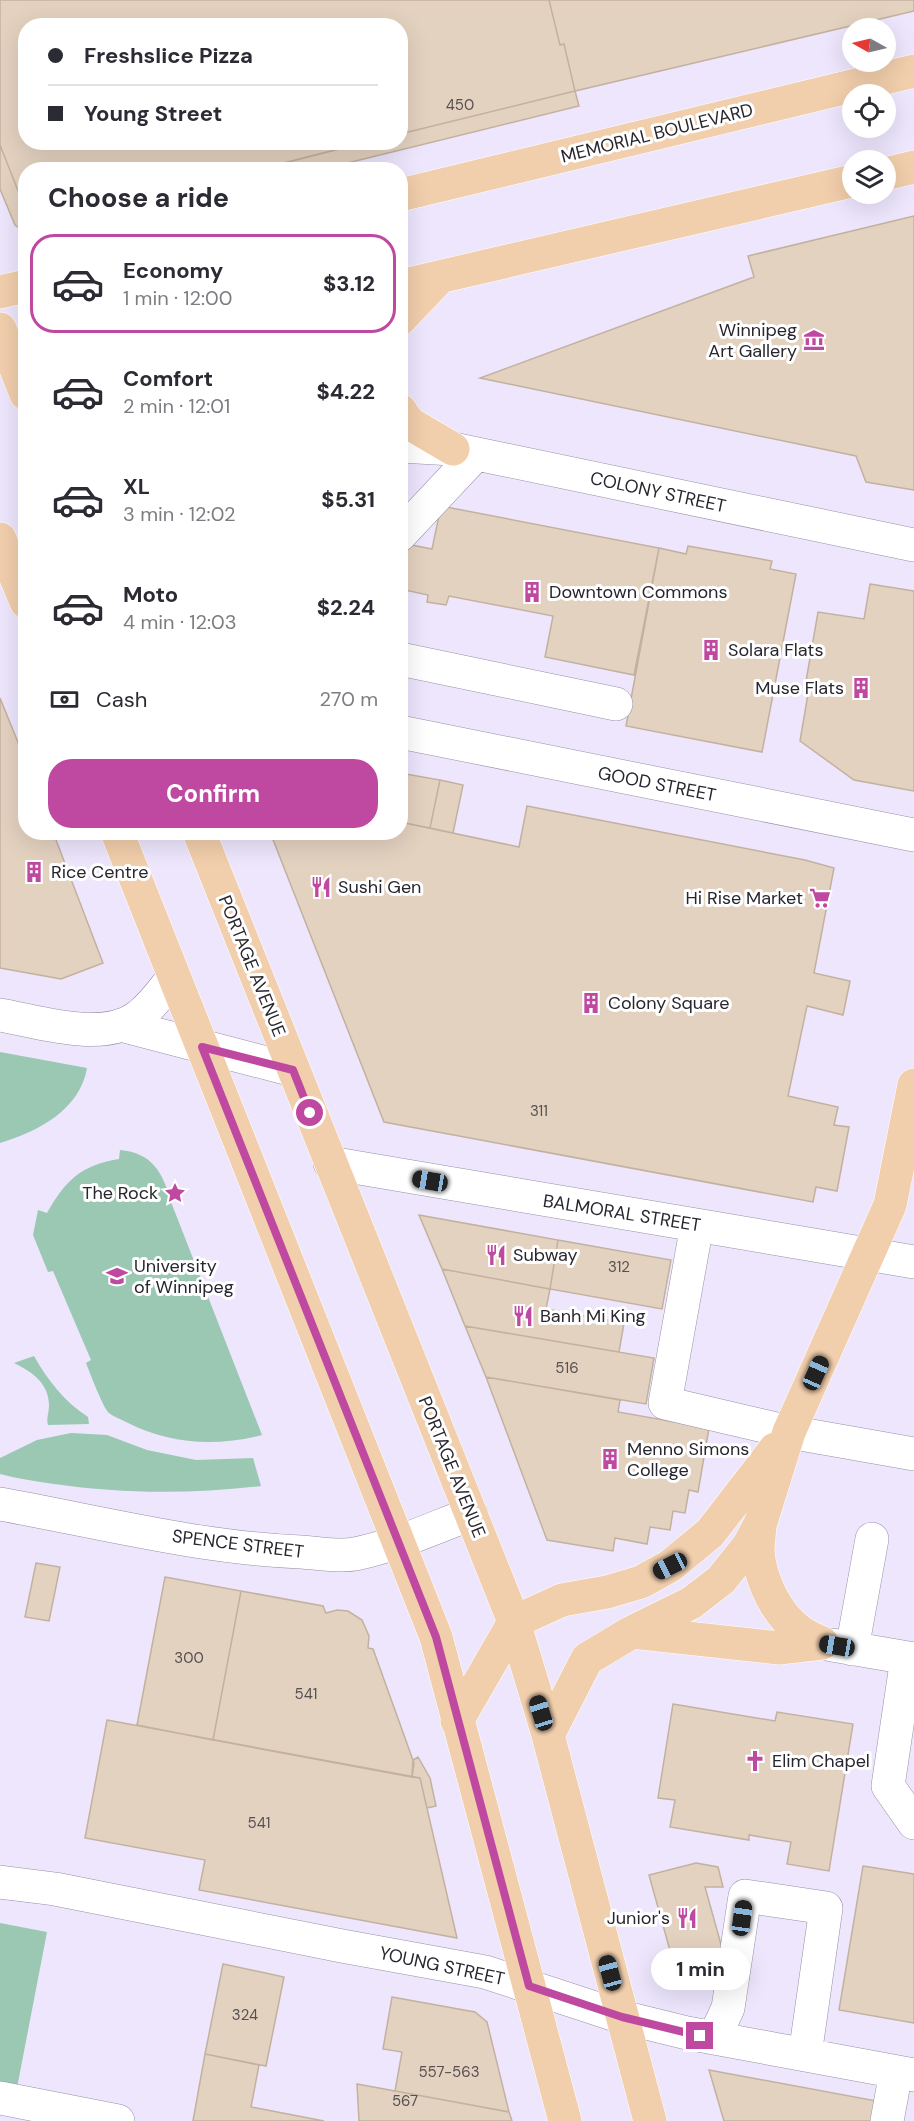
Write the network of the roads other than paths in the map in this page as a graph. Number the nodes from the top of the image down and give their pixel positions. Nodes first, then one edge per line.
1 (914, 71) edge
2 (914, 167) edge
3 (896, 171) edge
4 (842, 183) edge
5 (408, 193) edge
6 (440, 278) junction
7 (408, 284) edge
8 (18, 288) edge
9 (0, 292) edge
10 (408, 311) edge
11 (0, 329) edge
12 (17, 376) edge
13 (408, 420) edge
14 (408, 447) edge
15 (464, 452) junction
16 (408, 525) edge
17 (0, 539) edge
18 (914, 545) edge
19 (18, 583) edge
20 (408, 661) edge
21 (616, 704) dead end
22 (408, 734) edge
23 (914, 835) edge
24 (120, 840) edge
25 (202, 840) edge
26 (174, 976) junction
27 (0, 1015) edge
28 (121, 1025) junction
29 (202, 1047) junction
30 (293, 1070) junction
31 (914, 1085) edge
32 (330, 1163) junction
33 (698, 1226) junction
34 (869, 1254) junction
35 (914, 1262) edge
36 (789, 1432) junction
37 (914, 1454) edge
38 (0, 1504) edge
39 (471, 1514) junction
40 (761, 1522) junction
41 (872, 1539) dead end
42 (399, 1541) junction
43 (514, 1622) junction
44 (632, 1632) junction
45 (837, 1646) junction
46 (910, 1659) edge
47 (457, 1721) junction
48 (548, 1735) junction
49 (914, 1823) edge
50 (0, 1882) edge
51 (529, 1986) junction
52 (622, 2017) junction
53 (714, 2038) junction
54 (805, 2055) junction
55 (905, 2073) edge
56 (0, 2098) edge
57 (118, 2121) edge
58 (566, 2121) edge
59 (650, 2121) edge
60 (887, 2121) edge

1 - 5 main road, MEMORIAL BOULEVARD
2 - 3 main road
4 - 6 main road
6 - 7 main road
6 - 10 main road
8 - 9 main road
11 - 12 main road
13 - 15 main road
14 - 15 street, COLONY STREET
15 - 16 street
15 - 18 street, COLONY STREET
17 - 19 main road
20 - 21 street
22 - 23 street, GOOD STREET
24 - 26 main road
25 - 30 main road, PORTAGE AVENUE
26 - 28 street
26 - 29 main road
27 - 28 street
28 - 29 street
29 - 30 street
29 - 42 main road
30 - 32 main road, PORTAGE AVENUE
31 - 34 main road
32 - 33 street, BALMORAL STREET
32 - 39 main road, PORTAGE AVENUE
33 - 34 street, BALMORAL STREET
33 - 36 street
34 - 35 street, BALMORAL STREET
34 - 36 main road
36 - 37 street
36 - 40 main road
36 - 43 main road
38 - 42 street, SPENCE STREET
39 - 42 street, SPENCE STREET
39 - 43 main road, PORTAGE AVENUE
40 - 44 main road
40 - 45 main road
41 - 45 street
42 - 47 main road
43 - 47 main road
43 - 48 main road, PORTAGE AVENUE
44 - 45 main road
44 - 48 main road
45 - 46 street
46 - 49 street
47 - 51 main road
48 - 52 main road, PORTAGE AVENUE
50 - 51 street, YOUNG STREET
51 - 52 street, YOUNG STREET
51 - 58 main road
52 - 53 street, YOUNG STREET
52 - 59 main road, PORTAGE AVENUE
53 - 54 street, YOUNG STREET
53 - 54 street
54 - 55 street, YOUNG STREET
55 - 60 street
56 - 57 street

